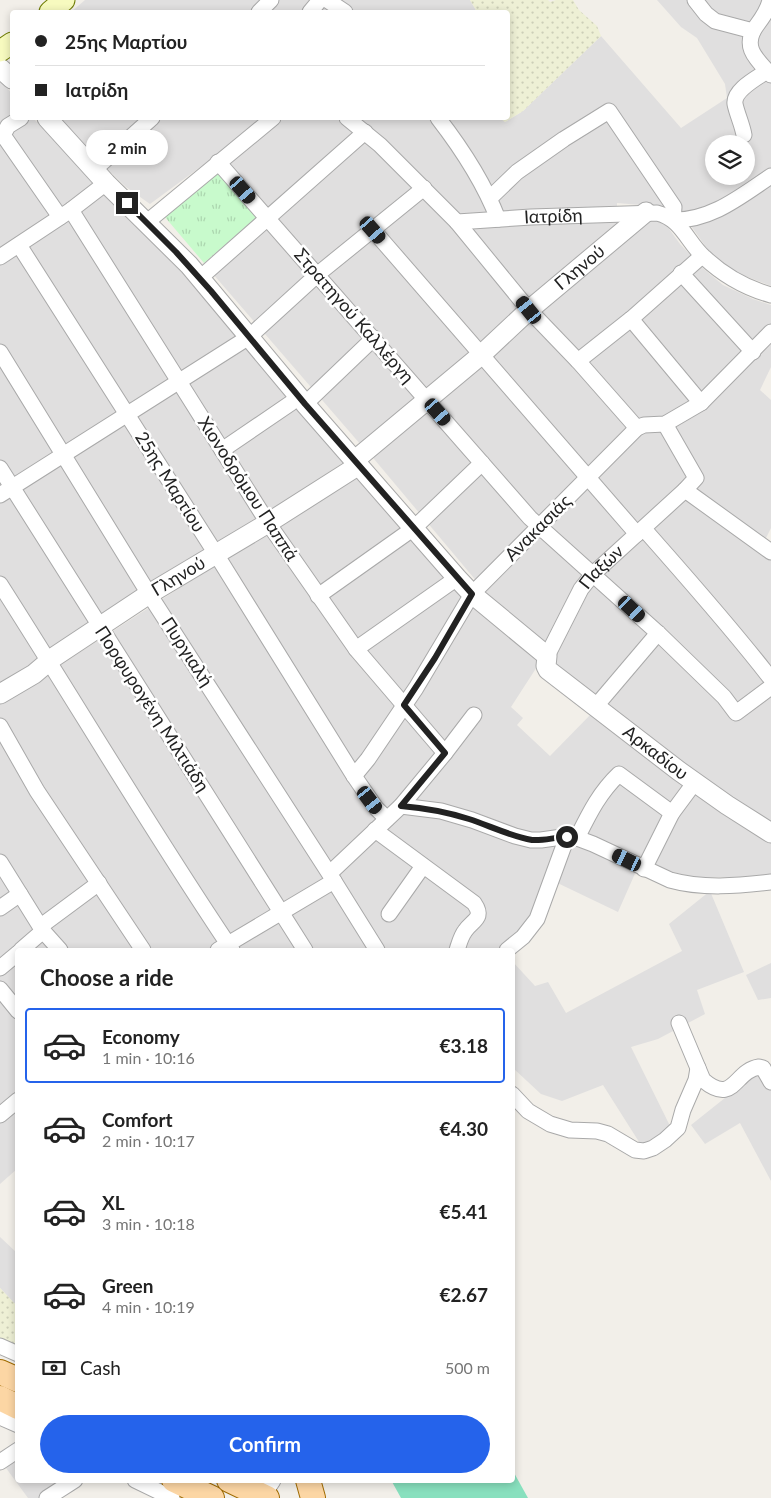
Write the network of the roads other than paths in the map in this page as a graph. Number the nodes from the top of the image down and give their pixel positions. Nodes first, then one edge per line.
1 (271, 0) edge
2 (320, 0) edge
3 (327, 0) edge
4 (695, 0) edge
5 (770, 0) edge
6 (261, 10) edge
7 (312, 10) edge
8 (342, 10) edge
9 (753, 31) junction
10 (0, 68) edge
11 (769, 73) edge
12 (10, 77) edge
13 (18, 120) edge
14 (49, 120) edge
15 (150, 120) edge
16 (270, 120) edge
17 (350, 120) edge
18 (440, 120) edge
19 (365, 132) junction
20 (744, 135) dead end
21 (218, 162) junction
22 (100, 176) junction
23 (771, 176) edge
24 (424, 188) junction
25 (490, 198) junction
26 (646, 212) junction
27 (66, 214) junction
28 (268, 217) junction
29 (498, 219) junction
30 (674, 220) junction
31 (146, 222) junction
32 (457, 222) junction
33 (373, 230) junction
34 (19, 245) junction
35 (702, 256) junction
36 (0, 257) edge
37 (681, 273) junction
38 (318, 274) junction
39 (200, 278) junction
40 (771, 296) edge
41 (529, 310) junction
42 (630, 319) junction
43 (771, 332) edge
44 (248, 337) junction
45 (374, 338) junction
46 (0, 352) edge
47 (753, 352) junction
48 (481, 355) junction
49 (578, 361) junction
50 (178, 381) junction
51 (426, 399) junction
52 (701, 403) junction
53 (298, 404) junction
54 (127, 414) junction
55 (665, 424) junction
56 (637, 428) junction
57 (222, 450) junction
58 (64, 454) junction
59 (357, 462) junction
60 (482, 463) junction
61 (0, 468) edge
62 (588, 477) junction
63 (685, 490) junction
64 (6, 491) edge
65 (268, 523) junction
66 (414, 528) junction
67 (539, 528) junction
68 (640, 532) junction
69 (771, 552) edge
70 (216, 554) junction
71 (593, 574) junction
72 (457, 578) junction
73 (0, 584) edge
74 (149, 594) junction
75 (472, 594) junction
76 (318, 596) junction
77 (100, 628) junction
78 (658, 633) junction
79 (356, 649) junction
80 (49, 661) junction
81 (547, 661) junction
82 (771, 679) edge
83 (771, 687) edge
84 (0, 694) edge
85 (404, 705) junction
86 (596, 706) junction
87 (474, 714) dead end
88 (0, 726) edge
89 (445, 753) junction
90 (354, 776) junction
91 (695, 782) junction
92 (401, 806) junction
93 (672, 814) junction
94 (387, 819) junction
95 (375, 830) junction
96 (771, 833) edge
97 (572, 837) junction
98 (0, 862) edge
99 (423, 866) junction
100 (644, 869) junction
101 (332, 877) junction
102 (771, 882) edge
103 (99, 883) junction
104 (20, 894) junction
105 (0, 908) edge
106 (281, 911) junction
107 (390, 914) dead end
108 (42, 928) junction
109 (23, 948) edge
110 (58, 948) edge
111 (142, 948) edge
112 (226, 948) edge
113 (304, 948) edge
114 (376, 948) edge
115 (458, 948) edge
116 (509, 948) edge
117 (15, 956) edge
118 (0, 968) edge
119 (0, 989) edge
120 (15, 1007) edge
121 (679, 1023) dead end
122 (698, 1068) junction
123 (771, 1082) edge
124 (515, 1097) edge
125 (0, 1346) edge
126 (15, 1353) edge
127 (0, 1372) edge
128 (15, 1379) edge
129 (0, 1398) edge
130 (15, 1405) edge
131 (0, 1417) edge
132 (15, 1424) edge
133 (15, 1452) edge
134 (0, 1462) edge
135 (70, 1483) edge
136 (142, 1483) edge
137 (237, 1483) edge
138 (309, 1483) edge
139 (165, 1492) edge
140 (264, 1493) edge
141 (47, 1498) edge
142 (212, 1498) edge
143 (313, 1498) edge

1 - 6 street
2 - 7 street
3 - 8 street
4 - 9 street
5 - 9 street
9 - 11 street
10 - 12 street
11 - 20 street
13 - 27 street, Χιονοδρόμου Παππά
14 - 22 street
15 - 22 street
16 - 21 street
17 - 19 street
18 - 25 street
19 - 24 street
19 - 28 street
21 - 28 street, Στρατηγού Καλλέργη
21 - 31 street
22 - 27 street
22 - 31 street
23 - 30 street
24 - 32 street
24 - 33 street
25 - 29 street
25 - 30 street
26 - 29 street, Ιατρίδη
26 - 30 street, Ιατρίδη
26 - 41 street, Γληνού
27 - 34 street
27 - 50 street, Χιονοδρόμου Παππά
28 - 38 street, Στρατηγού Καλλέργη
28 - 39 street
29 - 32 street, Ιατρίδη
30 - 35 street
31 - 39 street, Αρκαδίου
32 - 41 street
33 - 38 street
33 - 48 street
34 - 36 street
34 - 54 street, 25ης Μαρτίου
35 - 37 street
35 - 40 street
37 - 42 street
37 - 47 street
38 - 44 street
38 - 45 street, Στρατηγού Καλλέργη
39 - 44 street, Αρκαδίου
41 - 48 street, Γληνού
41 - 49 street
42 - 49 street
42 - 52 street
43 - 47 street
44 - 50 street
44 - 53 street, Αρκαδίου
45 - 51 street, Στρατηγού Καλλέργη
45 - 53 street
46 - 58 street, Πυργιαλή
47 - 52 street
48 - 51 street, Γληνού
48 - 62 street
49 - 56 street
50 - 54 street
50 - 57 street, Χιονοδρόμου Παππά
51 - 59 street, Γληνού
51 - 60 street, Στρατηγού Καλλέργη
52 - 55 street
53 - 57 street
53 - 59 street, Αρκαδίου
54 - 58 street
54 - 70 street, 25ης Μαρτίου
55 - 56 street
55 - 63 street
56 - 62 street, Ανακασιάς
57 - 65 street, Χιονοδρόμου Παππά
58 - 64 street
58 - 74 street, Πυργιαλή
59 - 65 street, Γληνού
59 - 66 street, Αρκαδίου
60 - 66 street
60 - 67 street, Στρατηγού Καλλέργη
61 - 64 street, Πορφυρογένη Μιλτιάδη
62 - 67 street, Ανακασιάς
62 - 68 street
63 - 68 street, Παξών
63 - 69 street
64 - 77 street, Πορφυρογένη Μιλτιάδη
65 - 70 street, Γληνού
65 - 76 street, Χιονοδρόμου Παππά
66 - 72 street, Αρκαδίου
66 - 76 street
67 - 71 street, Στρατηγού Καλλέργη
67 - 75 street, Ανακασιάς
68 - 71 street, Παξών
68 - 82 street
70 - 74 street, Γληνού
70 - 90 street, 25ης Μαρτίου
71 - 78 street, Στρατηγού Καλλέργη
71 - 81 street, Παξών
72 - 75 street, Αρκαδίου
72 - 79 street
73 - 80 street
74 - 77 street, Γληνού
74 - 101 street, Πυργιαλή
75 - 81 street, Αρκαδίου
75 - 85 street, Ανακασιάς
76 - 79 street, Χιονοδρόμου Παππά
77 - 80 street, Γληνού
77 - 106 street, Πορφυρογένη Μιλτιάδη
78 - 83 street, Στρατηγού Καλλέργη
78 - 86 street
79 - 85 street, Χιονοδρόμου Παππά
80 - 84 street, Γληνού
80 - 112 street
81 - 86 street, Αρκαδίου
85 - 89 street, Χιονοδρόμου Παππά
85 - 90 street, Ανακασιάς
86 - 91 street, Αρκαδίου
87 - 89 street
88 - 103 street
89 - 92 street
90 - 94 street, 25ης Μαρτίου
91 - 93 street
91 - 96 street, Αρκαδίου
92 - 94 street
92 - 97 street
93 - 97 street
93 - 100 street
94 - 95 street
95 - 99 street
95 - 101 street
97 - 100 street
97 - 116 street
98 - 104 street
99 - 107 street
99 - 115 street
100 - 102 street
101 - 106 street
101 - 114 street, Πυργιαλή
103 - 108 street
103 - 111 street
104 - 105 street
104 - 108 street
106 - 112 street
106 - 113 street, Πορφυρογένη Μιλτιάδη
108 - 109 street
108 - 110 street
117 - 118 street
119 - 120 street
121 - 122 street
122 - 123 street
122 - 124 street
125 - 126 street
127 - 128 main road
129 - 130 main road
131 - 132 street
133 - 134 street
135 - 141 street
136 - 139 street
137 - 140 main road
138 - 143 main road
139 - 142 main road

